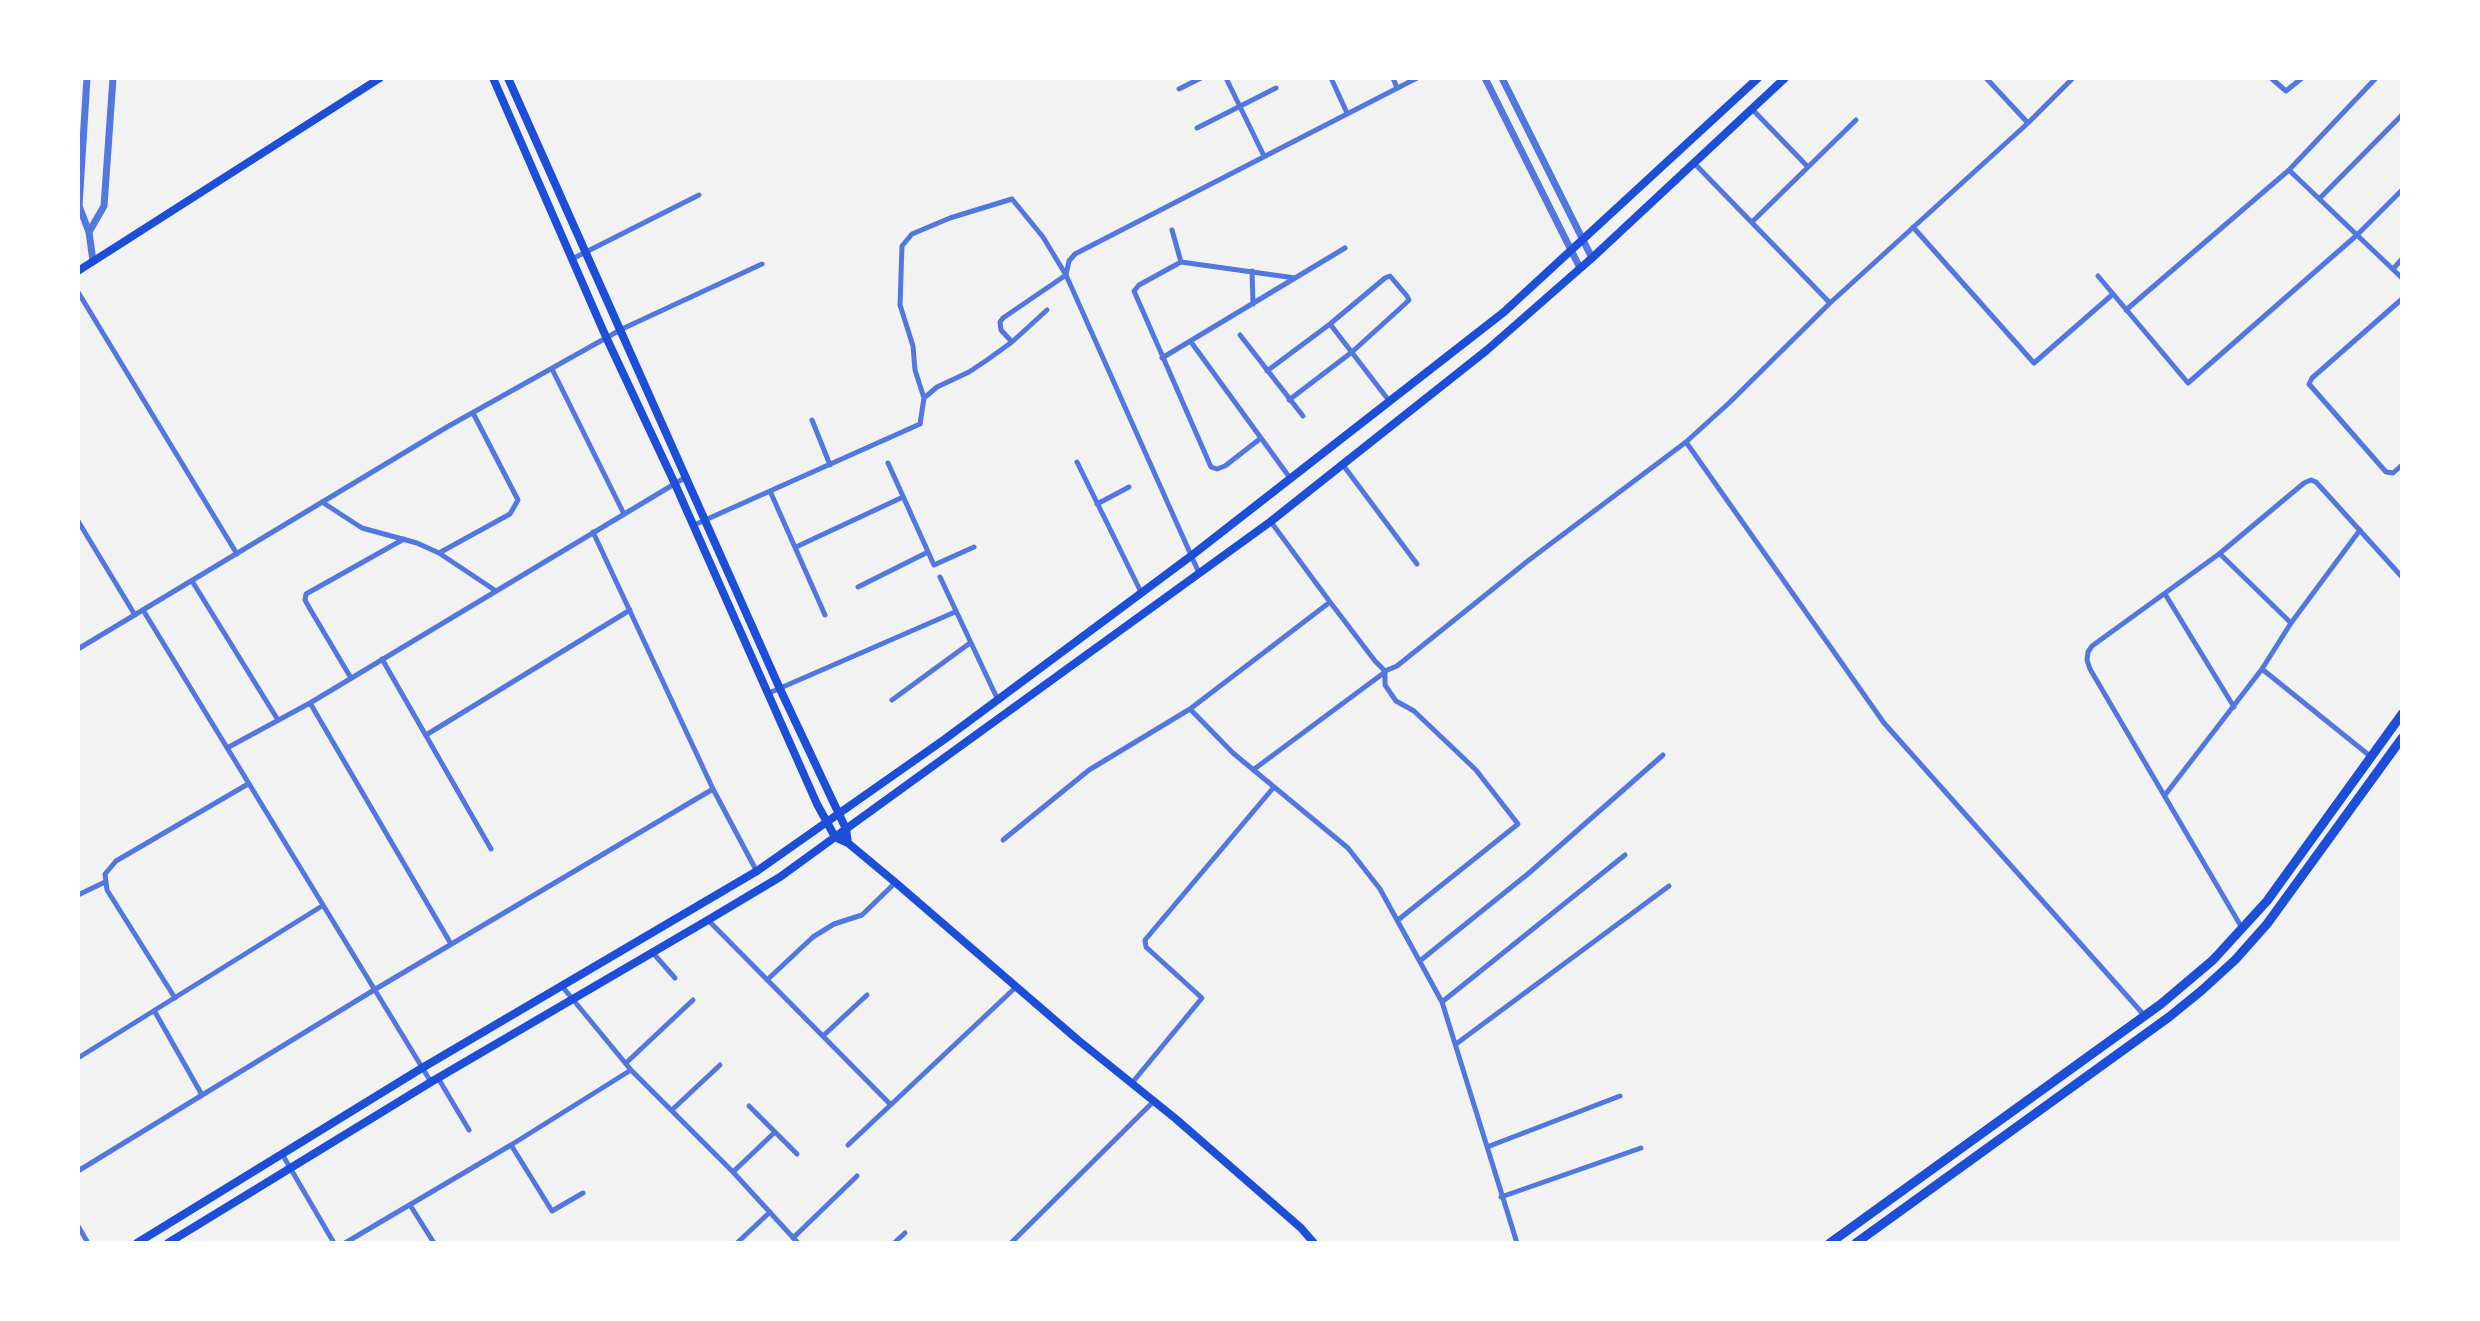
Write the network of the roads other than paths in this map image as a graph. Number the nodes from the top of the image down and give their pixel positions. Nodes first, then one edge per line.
1 (87, 78) edge
2 (113, 78) edge
3 (380, 78) edge
4 (493, 78) edge
5 (508, 78) edge
6 (1201, 78) edge
7 (1226, 78) edge
8 (1331, 78) edge
9 (1393, 78) edge
10 (1417, 78) edge
11 (1485, 78) edge
12 (1502, 78) edge
13 (1758, 78) edge
14 (1785, 78) edge
15 (1986, 78) edge
16 (2073, 78) edge
17 (2271, 78) edge
18 (2302, 78) edge
19 (2376, 78) edge
20 (1276, 88) dead end
21 (1397, 88) junction
22 (1179, 89) dead end
23 (1240, 106) junction
24 (1752, 108) junction
25 (1347, 113) junction
26 (2402, 115) edge
27 (1856, 120) dead end
28 (2028, 123) junction
29 (1197, 128) dead end
30 (1265, 156) junction
31 (1693, 162) junction
32 (1808, 167) junction
33 (2289, 170) junction
34 (2402, 190) edge
35 (699, 195) dead end
36 (2320, 198) junction
37 (1752, 222) junction
38 (1913, 227) junction
39 (1172, 230) dead end
40 (89, 232) junction
41 (2357, 235) junction
42 (1583, 240) junction
43 (1345, 248) dead end
44 (1571, 250) junction
45 (587, 251) junction
46 (1592, 258) junction
47 (572, 259) junction
48 (2402, 259) edge
49 (93, 261) junction
50 (1181, 262) junction
51 (762, 264) dead end
52 (1580, 268) junction
53 (2393, 269) junction
54 (78, 271) edge
55 (1252, 271) junction
56 (1066, 275) junction
57 (2098, 276) dead end
58 (1295, 278) junction
59 (2402, 278) edge
60 (78, 292) edge
61 (2113, 294) junction
62 (2402, 299) edge
63 (1830, 303) junction
64 (1253, 304) junction
65 (1047, 310) dead end
66 (2126, 310) junction
67 (1330, 324) junction
68 (622, 329) junction
69 (1240, 335) dead end
70 (606, 337) junction
71 (1012, 342) junction
72 (1191, 342) junction
73 (1352, 352) junction
74 (1162, 358) junction
75 (552, 369) junction
76 (1267, 371) junction
77 (924, 398) junction
78 (1289, 400) junction
79 (1390, 402) junction
80 (473, 413) junction
81 (1303, 416) dead end
82 (812, 420) dead end
83 (1261, 438) junction
84 (1686, 442) junction
85 (1077, 462) dead end
86 (888, 463) dead end
87 (830, 465) junction
88 (1343, 465) junction
89 (2402, 465) edge
90 (686, 477) junction
91 (1290, 478) junction
92 (675, 484) junction
93 (1129, 487) dead end
94 (770, 491) junction
95 (903, 497) junction
96 (322, 502) junction
97 (1097, 504) junction
98 (624, 514) junction
99 (706, 520) junction
100 (78, 521) edge
101 (1270, 522) junction
102 (693, 525) junction
103 (2360, 530) junction
104 (593, 532) junction
105 (404, 539) junction
106 (796, 547) junction
107 (974, 547) dead end
108 (928, 552) junction
109 (439, 553) junction
110 (237, 554) junction
111 (2219, 554) junction
112 (1191, 556) junction
113 (1417, 564) dead end
114 (1199, 574) junction
115 (940, 577) dead end
116 (2402, 577) edge
117 (192, 581) junction
118 (858, 587) dead end
119 (496, 591) junction
120 (1141, 592) junction
121 (2165, 594) junction
122 (1330, 602) junction
123 (143, 610) junction
124 (630, 610) junction
125 (955, 612) junction
126 (135, 615) junction
127 (825, 615) dead end
128 (2291, 623) junction
129 (970, 643) junction
130 (78, 649) edge
131 (382, 659) junction
132 (2262, 669) junction
133 (1385, 671) junction
134 (351, 678) junction
135 (780, 689) junction
136 (768, 694) junction
137 (997, 698) junction
138 (892, 700) dead end
139 (310, 703) junction
140 (2234, 707) junction
141 (1190, 709) junction
142 (2402, 714) edge
143 (278, 720) junction
144 (426, 735) junction
145 (2402, 738) edge
146 (227, 748) junction
147 (1663, 755) dead end
148 (2371, 757) junction
149 (1253, 770) junction
150 (248, 784) junction
151 (1274, 787) junction
152 (713, 789) junction
153 (2165, 795) junction
154 (838, 815) junction
155 (827, 823) junction
156 (846, 829) junction
157 (835, 837) junction
158 (1003, 840) dead end
159 (848, 843) junction
160 (491, 849) dead end
161 (1625, 855) dead end
162 (757, 871) junction
163 (105, 882) junction
164 (896, 883) junction
165 (1669, 886) dead end
166 (78, 895) edge
167 (322, 906) junction
168 (708, 920) junction
169 (1398, 920) junction
170 (2243, 929) junction
171 (451, 944) junction
172 (653, 953) junction
173 (1421, 960) junction
174 (675, 978) dead end
175 (767, 980) junction
176 (561, 985) junction
177 (1017, 987) junction
178 (374, 990) junction
179 (867, 995) dead end
180 (175, 998) junction
181 (693, 1000) dead end
182 (572, 1001) junction
183 (1442, 1002) junction
184 (155, 1012) junction
185 (2145, 1016) junction
186 (823, 1036) junction
187 (1456, 1044) junction
188 (78, 1058) edge
189 (626, 1063) junction
190 (720, 1065) dead end
191 (422, 1068) junction
192 (631, 1070) junction
193 (434, 1080) junction
194 (1132, 1083) junction
195 (202, 1095) junction
196 (1620, 1096) dead end
197 (1154, 1101) junction
198 (890, 1104) junction
199 (749, 1106) dead end
200 (672, 1110) junction
201 (469, 1130) dead end
202 (775, 1132) junction
203 (511, 1145) junction
204 (848, 1145) dead end
205 (1487, 1147) junction
206 (1641, 1148) dead end
207 (282, 1154) junction
208 (797, 1154) dead end
209 (290, 1169) junction
210 (78, 1171) edge
211 (733, 1172) junction
212 (857, 1176) dead end
213 (583, 1193) dead end
214 (1501, 1197) junction
215 (410, 1205) junction
216 (770, 1212) junction
217 (78, 1226) edge
218 (905, 1233) dead end
219 (796, 1240) edge
220 (88, 1243) edge
221 (137, 1243) edge
222 (168, 1243) edge
223 (334, 1243) edge
224 (345, 1243) edge
225 (434, 1243) edge
226 (737, 1243) edge
227 (894, 1243) edge
228 (1011, 1243) edge
229 (1314, 1243) edge
230 (1517, 1243) edge
231 (1830, 1243) edge
232 (1856, 1243) edge

1 - 40 street
2 - 40 street
3 - 49 main road
4 - 47 main road
5 - 45 main road
6 - 22 street
7 - 23 street
8 - 25 street
9 - 21 street
10 - 21 street
11 - 44 street
12 - 42 street
13 - 42 main road
14 - 24 main road
15 - 28 street
16 - 28 street
17 - 18 street
19 - 33 street
20 - 23 street
21 - 25 street
23 - 29 street
23 - 30 street
24 - 31 main road
24 - 32 street
25 - 30 street
26 - 36 street
27 - 32 street
28 - 38 street
30 - 56 street
31 - 37 street
31 - 46 main road
32 - 37 street
33 - 36 street
33 - 66 street
34 - 41 street
35 - 45 street
36 - 41 street
37 - 63 street
38 - 61 street
38 - 63 street
39 - 50 street
40 - 49 street
41 - 53 street
41 - 66 street
42 - 44 main road
42 - 46 street
43 - 58 street
44 - 52 street
44 - 79 main road
45 - 47 street
45 - 68 main road
46 - 52 main road
47 - 70 main road
48 - 53 street
49 - 54 main road
50 - 55 street
50 - 74 street
51 - 68 street
52 - 88 main road
53 - 59 street
55 - 58 street
55 - 64 street
56 - 71 street
56 - 77 street
56 - 112 street
57 - 61 street
58 - 64 street
60 - 110 street
61 - 66 street
62 - 89 street
63 - 84 street
64 - 72 street
65 - 71 street
67 - 73 street
67 - 73 street
67 - 76 street
68 - 70 street
68 - 90 main road
69 - 76 street
70 - 75 street
70 - 92 main road
71 - 77 street
72 - 74 street
72 - 83 street
73 - 78 street
73 - 79 street
74 - 83 street
75 - 80 street
75 - 98 street
76 - 78 street
77 - 87 street
78 - 81 street
79 - 91 main road
80 - 96 street
80 - 109 street
82 - 87 street
83 - 91 street
84 - 133 street
84 - 185 street
85 - 97 street
86 - 95 street
87 - 94 street
88 - 101 main road
88 - 113 street
90 - 92 street
90 - 99 main road
91 - 112 main road
92 - 98 street
92 - 102 main road
93 - 97 street
94 - 99 street
94 - 106 street
95 - 106 street
95 - 108 street
96 - 105 street
96 - 110 street
97 - 120 street
98 - 104 street
99 - 102 street
99 - 135 main road
100 - 126 street
101 - 114 main road
101 - 122 street
102 - 136 main road
103 - 111 street
103 - 116 street
103 - 128 street
104 - 119 street
104 - 124 street
105 - 109 street
105 - 134 street
106 - 127 street
107 - 108 street
108 - 118 street
109 - 119 street
110 - 117 street
111 - 121 street
111 - 128 street
112 - 114 street
112 - 120 main road
114 - 156 main road
115 - 125 street
117 - 123 street
117 - 143 street
119 - 131 street
120 - 137 main road
121 - 140 street
121 - 153 street
122 - 133 street
122 - 141 street
123 - 126 street
123 - 146 street
124 - 144 street
124 - 152 street
125 - 129 street
125 - 135 street
126 - 130 street
128 - 132 street
129 - 137 street
129 - 138 street
131 - 134 street
131 - 144 street
132 - 140 street
132 - 148 street
133 - 149 street
133 - 169 street
134 - 139 street
135 - 136 street
135 - 154 main road
136 - 155 main road
137 - 154 main road
139 - 143 street
139 - 171 street
140 - 153 street
141 - 149 street
141 - 158 street
142 - 148 highway
143 - 146 street
144 - 160 street
145 - 232 highway
146 - 150 street
147 - 173 street
148 - 170 highway
149 - 151 street
150 - 163 street
150 - 167 street
151 - 169 street
151 - 194 street
152 - 162 street
152 - 171 street
153 - 170 street
154 - 155 main road
154 - 156 main road
155 - 157 main road
155 - 162 main road
156 - 157 main road
156 - 159 main road
157 - 159 main road
157 - 168 main road
159 - 164 main road
161 - 183 street
162 - 176 main road
163 - 166 street
163 - 180 street
164 - 175 street
164 - 177 main road
165 - 187 street
167 - 178 street
167 - 180 street
168 - 172 main road
168 - 175 street
169 - 173 street
170 - 185 highway
171 - 178 street
172 - 174 street
172 - 182 main road
173 - 183 street
175 - 186 street
176 - 182 street
176 - 191 main road
177 - 194 main road
177 - 198 street
178 - 191 street
178 - 195 street
179 - 186 street
180 - 184 street
181 - 189 street
182 - 189 street
182 - 193 main road
183 - 187 street
184 - 188 street
184 - 195 street
185 - 231 highway
186 - 198 street
187 - 205 street
189 - 192 street
190 - 200 street
191 - 193 street
191 - 207 main road
192 - 200 street
192 - 203 street
193 - 201 street
193 - 209 main road
194 - 197 main road
195 - 210 street
196 - 205 street
197 - 228 street
197 - 229 main road
198 - 204 street
199 - 202 street
200 - 211 street
202 - 208 street
202 - 211 street
203 - 213 street
203 - 215 street
205 - 214 street
206 - 214 street
207 - 209 street
207 - 221 main road
209 - 222 main road
209 - 223 street
211 - 216 street
212 - 219 street
214 - 230 street
215 - 224 street
215 - 225 street
216 - 219 street
216 - 226 street
217 - 220 street
218 - 227 street

